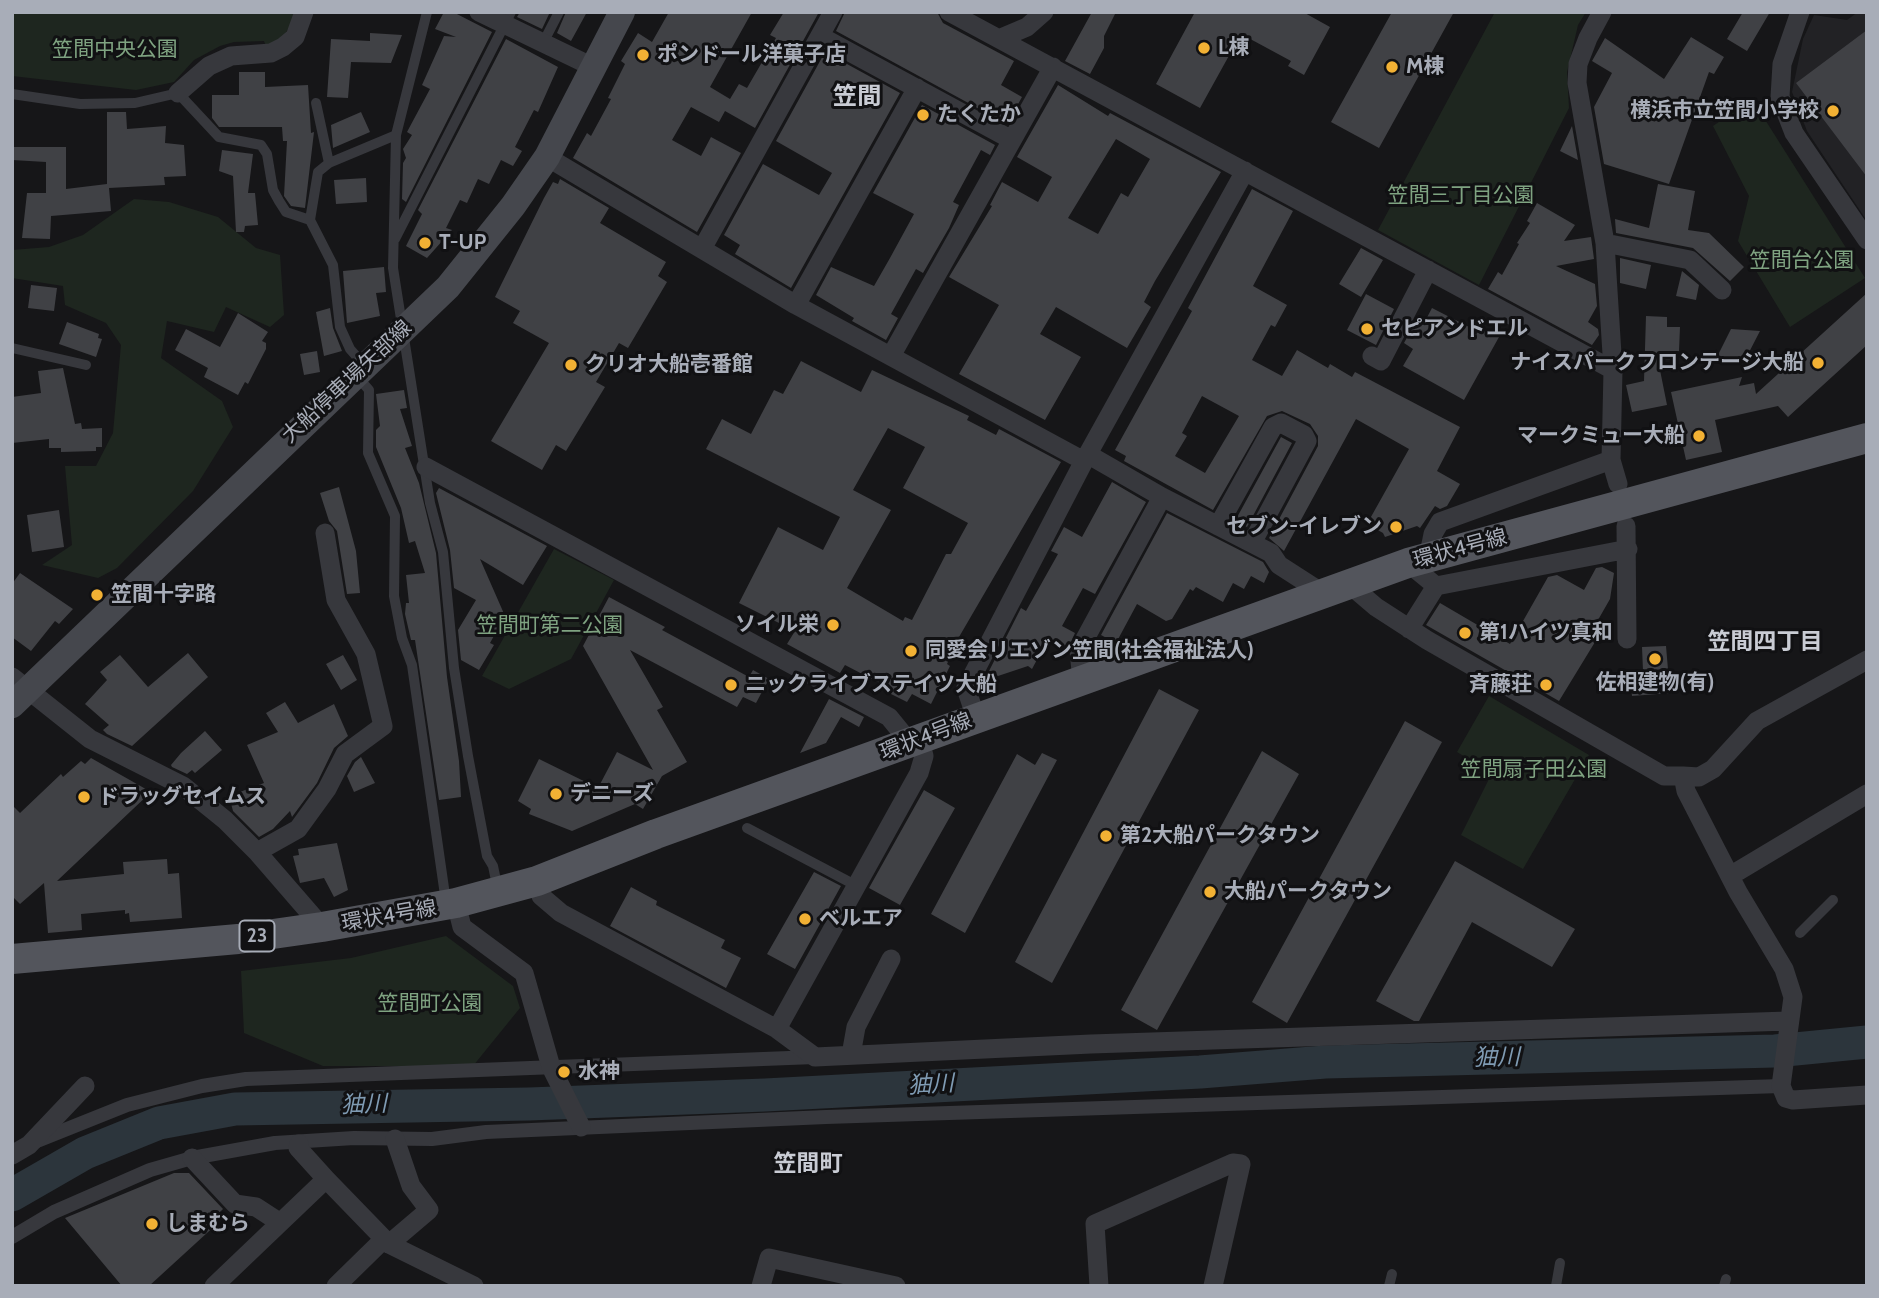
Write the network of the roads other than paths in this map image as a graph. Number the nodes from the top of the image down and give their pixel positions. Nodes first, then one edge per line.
1 (304, 12) edge
2 (427, 12) edge
3 (479, 12) edge
4 (559, 12) edge
5 (622, 12) edge
6 (834, 12) edge
7 (948, 12) edge
8 (1044, 12) edge
9 (1602, 12) edge
10 (1800, 12) edge
11 (508, 19) edge
12 (820, 36) junction
13 (1000, 38) junction
14 (543, 43) junction
15 (593, 67) junction
16 (1053, 67) junction
17 (917, 88) junction
18 (178, 93) junction
19 (12, 94) edge
20 (316, 103) dead end
21 (396, 135) junction
22 (1012, 140) junction
23 (547, 157) junction
24 (329, 163) junction
25 (1245, 171) junction
26 (310, 220) junction
27 (1867, 240) edge
28 (393, 243) junction
29 (1605, 243) junction
30 (702, 249) junction
31 (1428, 270) junction
32 (1722, 290) dead end
33 (796, 305) junction
34 (403, 330) junction
35 (12, 348) edge
36 (891, 356) junction
37 (1372, 356) dead end
38 (86, 365) dead end
39 (359, 370) junction
40 (1613, 370) junction
41 (1867, 438) edge
42 (1087, 458) junction
43 (1611, 460) junction
44 (426, 467) junction
45 (1618, 484) dead end
46 (1162, 497) junction
47 (1218, 526) junction
48 (1626, 526) dead end
49 (325, 533) dead end
50 (1252, 543) junction
51 (1628, 549) junction
52 (1424, 569) junction
53 (1336, 589) junction
54 (1409, 629) junction
55 (1627, 639) dead end
56 (1867, 660) edge
57 (1082, 682) junction
58 (18, 690) edge
59 (976, 718) junction
60 (915, 742) junction
61 (1683, 776) junction
62 (1867, 794) edge
63 (747, 828) dead end
64 (257, 852) junction
65 (1730, 876) junction
66 (537, 881) junction
67 (857, 886) junction
68 (498, 891) junction
69 (1833, 900) dead end
70 (451, 904) junction
71 (322, 928) junction
72 (1800, 933) dead end
73 (12, 959) edge
74 (891, 959) dead end
75 (1788, 1021) junction
76 (777, 1029) junction
77 (851, 1055) junction
78 (815, 1057) junction
79 (551, 1068) junction
80 (85, 1086) dead end
81 (1780, 1086) junction
82 (1867, 1095) edge
83 (582, 1127) junction
84 (395, 1139) junction
85 (299, 1144) junction
86 (21, 1150) edge
87 (192, 1158) junction
88 (326, 1179) junction
89 (279, 1222) junction
90 (12, 1237) edge
91 (387, 1242) junction
92 (1560, 1263) dead end
93 (1392, 1274) dead end
94 (464, 1284) edge
95 (214, 1286) edge
96 (337, 1286) edge
97 (761, 1286) edge
98 (896, 1286) edge
99 (1099, 1286) edge
100 (1213, 1286) edge
101 (1389, 1286) edge
102 (1556, 1286) edge

1 - 18 street
2 - 21 lane
3 - 11 street
4 - 14 lane
5 - 15 main road, 大船停車場矢部線
6 - 12 street
7 - 13 street
8 - 13 street
9 - 29 street
10 - 27 street
11 - 14 street
11 - 28 lane
12 - 17 street
12 - 30 street
13 - 16 street
14 - 15 street
15 - 23 main road, 大船停車場矢部線
16 - 22 street
16 - 25 street
17 - 22 street
17 - 33 street
18 - 19 lane
18 - 26 lane
20 - 24 lane
21 - 24 lane
21 - 28 lane
22 - 36 street
23 - 30 street
23 - 34 main road, 大船停車場矢部線
24 - 26 lane
25 - 31 street
25 - 42 street
26 - 39 lane
28 - 34 lane
29 - 32 street
29 - 40 street
30 - 33 street
31 - 37 street
31 - 40 street
33 - 36 street
34 - 39 main road, 大船停車場矢部線
34 - 44 lane
35 - 38 lane
36 - 42 street
39 - 58 main road, 大船停車場矢部線
39 - 70 lane
40 - 43 street
41 - 52 main road, 環状4号線 / 23
42 - 46 street
42 - 59 street
43 - 45 street
43 - 52 street
44 - 60 street
44 - 68 lane
46 - 47 street
46 - 57 street
47 - 50 street
47 - 50 street
48 - 51 street
49 - 64 street
50 - 53 street
51 - 52 street
51 - 55 street
52 - 53 main road, 環状4号線 / 23
52 - 54 street
53 - 54 street
53 - 57 main road, 環状4号線 / 23
54 - 61 street
56 - 61 street
57 - 59 main road, 環状4号線 / 23
58 - 64 street
59 - 60 main road, 環状4号線 / 23
60 - 66 main road, 環状4号線 / 23
60 - 67 street
61 - 65 street
62 - 65 street
63 - 67 lane
64 - 71 street
65 - 75 street
66 - 68 main road, 環状4号線 / 23
66 - 76 street
67 - 76 street
68 - 70 main road, 環状4号線 / 23
69 - 72 lane
70 - 71 main road, 環状4号線 / 23
70 - 79 street
71 - 73 main road, 環状4号線 / 23
74 - 77 street
75 - 77 street
75 - 81 street
76 - 78 street
77 - 78 street
78 - 79 street
79 - 83 street
79 - 86 street
80 - 86 street
81 - 82 street
81 - 83 street
83 - 84 street
84 - 85 street
84 - 91 street
85 - 87 street
85 - 88 street
87 - 89 street
87 - 90 street
88 - 89 street
88 - 91 street
89 - 95 street
91 - 94 street
91 - 96 street
92 - 102 lane
93 - 101 lane
97 - 98 street
99 - 100 street

